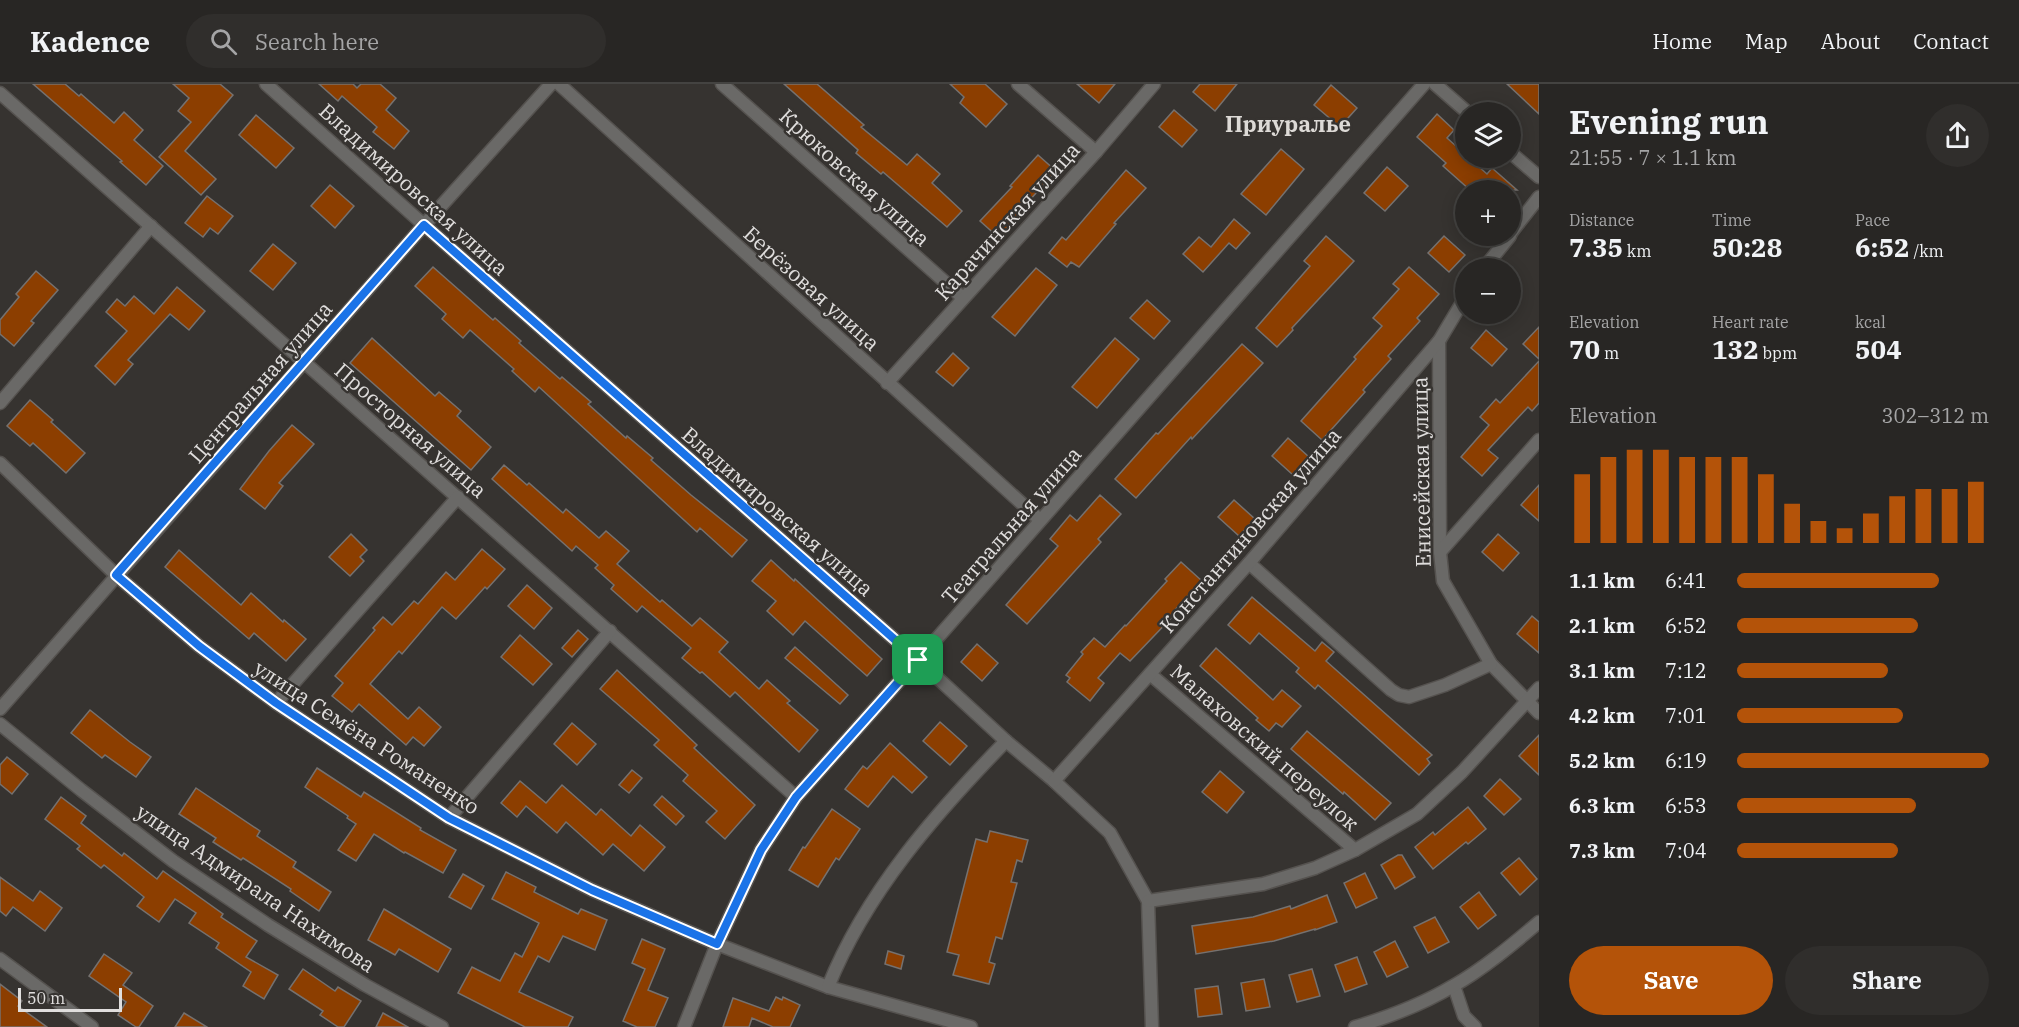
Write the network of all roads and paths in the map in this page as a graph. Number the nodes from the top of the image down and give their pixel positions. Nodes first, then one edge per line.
1 (266, 84) edge
2 (551, 84) edge
3 (559, 84) edge
4 (722, 84) edge
5 (1018, 84) edge
6 (1155, 84) edge
7 (1424, 84) edge
8 (1435, 84) edge
9 (0, 93) edge
10 (1456, 102) edge
11 (1096, 152) junction
12 (1521, 161) edge
13 (1539, 177) edge
14 (1539, 197) edge
15 (1521, 221) edge
16 (424, 225) junction
17 (152, 226) junction
18 (1501, 246) edge
19 (1492, 258) edge
20 (963, 298) junction
21 (1455, 314) edge
22 (1439, 341) junction
23 (304, 362) junction
24 (887, 383) junction
25 (0, 403) edge
26 (1539, 440) edge
27 (0, 463) edge
28 (458, 497) junction
29 (1040, 520) junction
30 (1440, 552) junction
31 (1249, 563) junction
32 (116, 575) junction
33 (610, 631) junction
34 (918, 660) junction
35 (1491, 664) junction
36 (1150, 674) junction
37 (1539, 688) edge
38 (1527, 702) junction
39 (276, 703) junction
40 (0, 709) edge
41 (1539, 713) edge
42 (0, 724) edge
43 (1006, 741) junction
44 (1054, 781) junction
45 (796, 797) junction
46 (449, 818) junction
47 (1355, 850) junction
48 (1148, 901) junction
49 (1539, 922) edge
50 (717, 944) junction
51 (0, 959) edge
52 (1454, 986) junction
53 (828, 987) junction
54 (92, 1027) edge
55 (442, 1027) edge
56 (684, 1027) edge
57 (971, 1027) edge
58 (1152, 1027) edge
59 (1355, 1027) edge
60 (1475, 1027) edge

1 - 16 street, Владимировская улица
2 - 16 street, Центральная улица
3 - 24 street, Берёзовая улица
4 - 20 street, Крюковская улица
5 - 11 street
6 - 11 street, Карачинская улица
7 - 29 street, Театральная улица
8 - 10 street
9 - 17 street, Просторная улица
11 - 20 street, Карачинская улица
12 - 13 street
14 - 15 street
16 - 23 street, Центральная улица
16 - 34 street, Владимировская улица
17 - 23 street, Просторная улица
17 - 25 street
18 - 19 street
20 - 24 street, Карачинская улица
21 - 22 street, Константиновская улица
22 - 30 street, Енисейская улица
22 - 31 street, Константиновская улица
23 - 28 street, Просторная улица
23 - 32 street, Центральная улица
24 - 29 street, Берёзовая улица
26 - 30 street
27 - 32 street, улица Семёна Романенко
28 - 33 street, Просторная улица
28 - 39 street
29 - 34 street, Театральная улица
30 - 35 street, Енисейская улица
31 - 35 street
31 - 36 street, Константиновская улица
32 - 39 street, улица Семёна Романенко
32 - 40 street, Центральная улица
33 - 45 street, Просторная улица
33 - 46 street
34 - 43 street, Владимировская улица
34 - 45 street, Театральная улица
35 - 38 street, Енисейская улица
36 - 44 street, Константиновская улица
36 - 47 street, Малаховский переулок
37 - 38 street
38 - 41 street, Енисейская улица
38 - 47 street
39 - 46 street, улица Семёна Романенко
42 - 55 street, улица Адмирала Нахимова
43 - 44 street, Владимировская улица
43 - 53 street
44 - 48 street, Владимировская улица
45 - 50 street, Театральная улица
46 - 50 street, улица Семёна Романенко
47 - 48 street
48 - 58 street, Владимировская улица
49 - 52 street
50 - 53 street, улица Семёна Романенко
50 - 56 street, Театральная улица
51 - 54 street
52 - 59 street
52 - 60 street
53 - 57 street, улица Семёна Романенко

